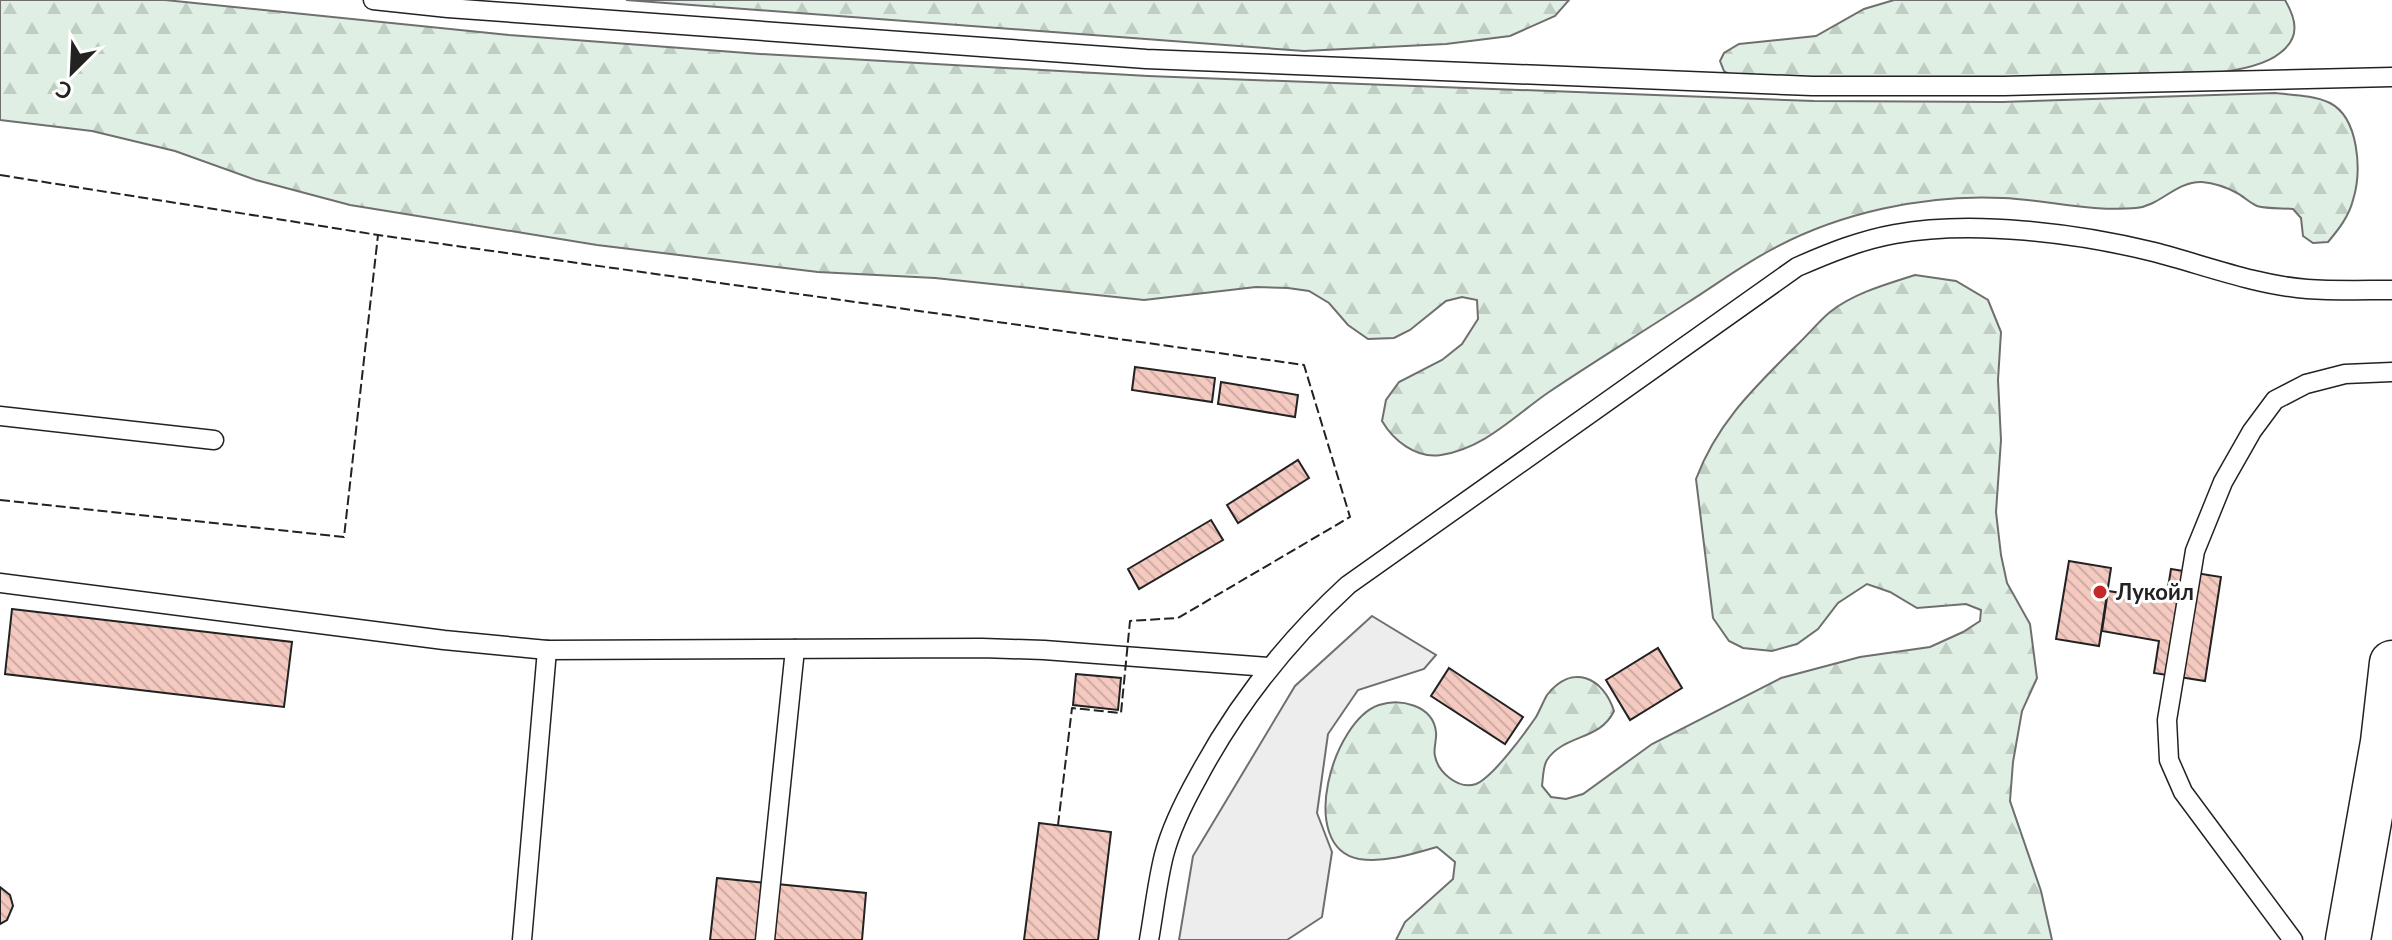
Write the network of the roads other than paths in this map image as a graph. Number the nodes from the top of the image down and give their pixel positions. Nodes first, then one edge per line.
1 (373, 0) edge
2 (2392, 77) edge
3 (2392, 290) edge
4 (2392, 372) edge
5 (0, 416) edge
6 (214, 440) dead end
7 (0, 583) edge
8 (795, 649) junction
9 (547, 650) junction
10 (2392, 663) edge
11 (1268, 667) junction
12 (522, 940) edge
13 (765, 940) edge
14 (1149, 940) edge
15 (2293, 940) edge
16 (2348, 940) edge

1 - 2 lane
3 - 11 lane
4 - 15 lane
5 - 6 lane
7 - 9 lane
8 - 9 lane
8 - 11 lane
8 - 13 lane
9 - 12 lane
10 - 16 main road
11 - 14 lane

